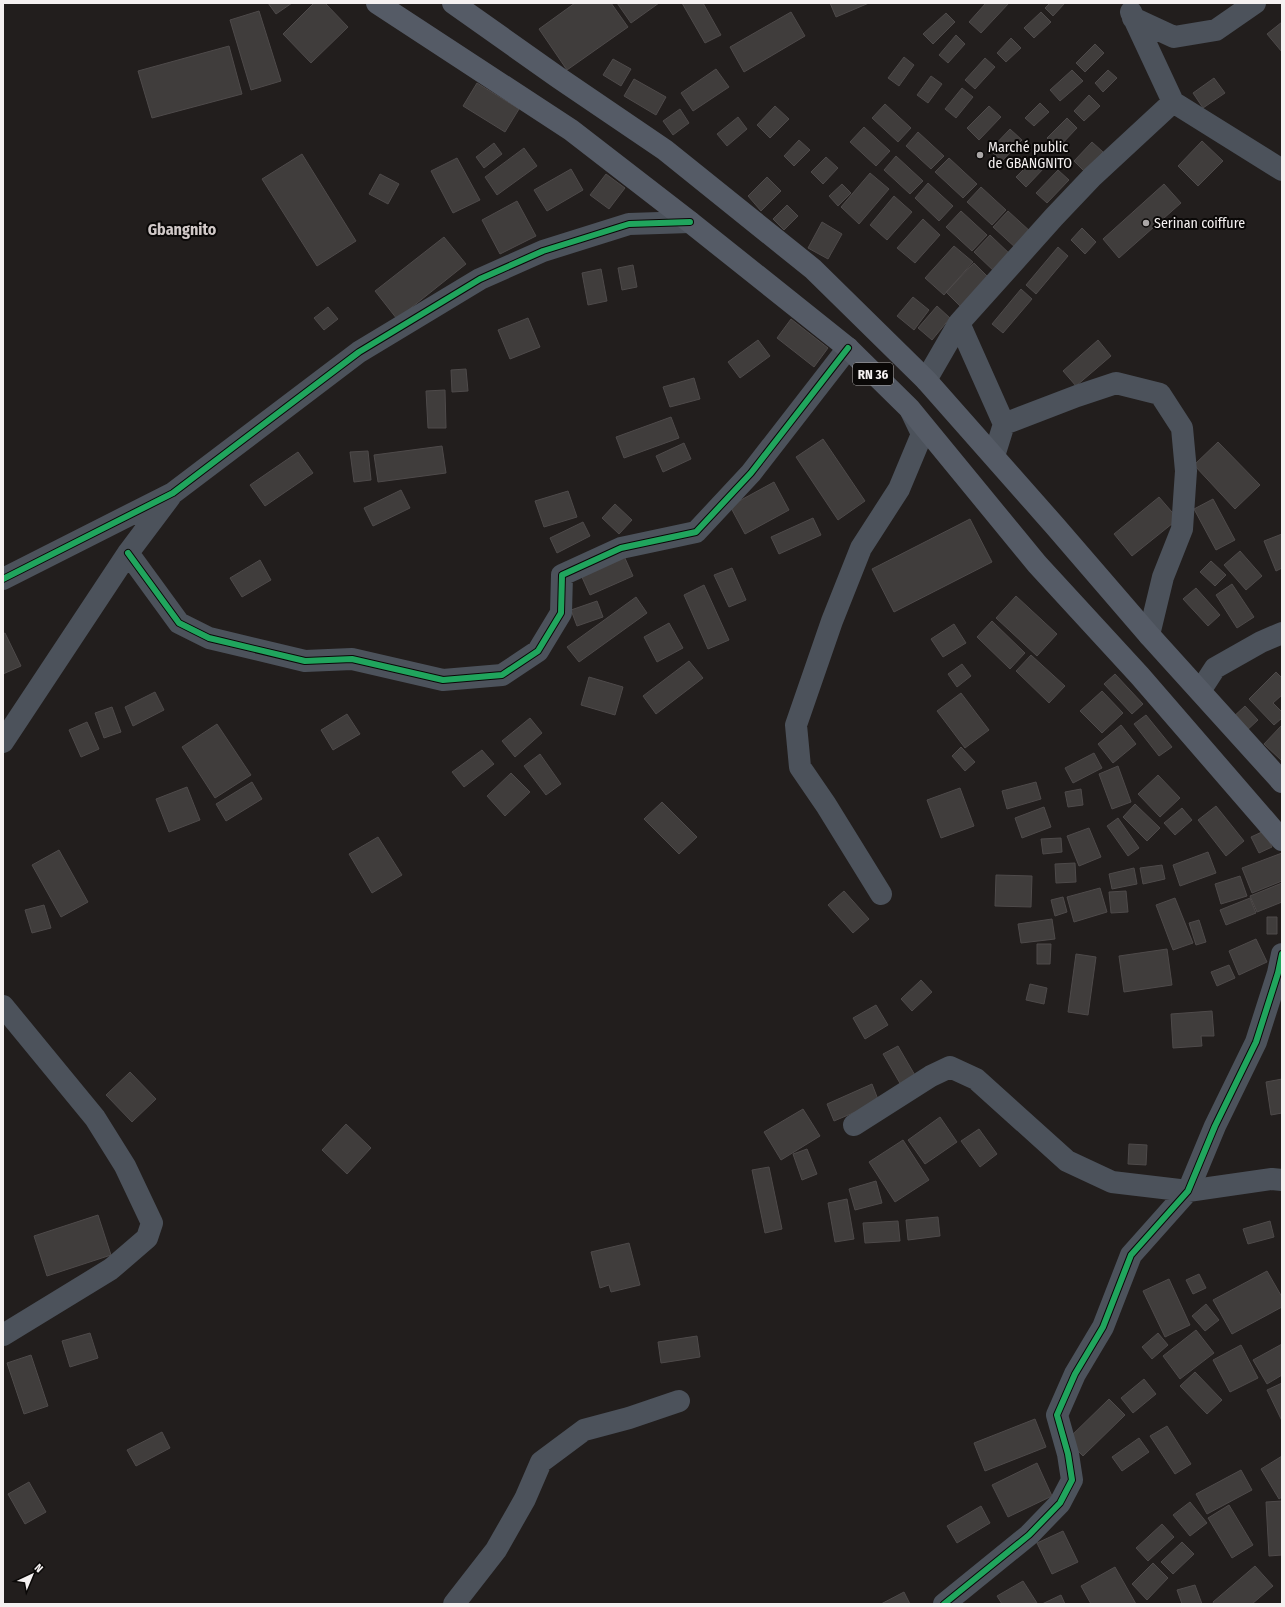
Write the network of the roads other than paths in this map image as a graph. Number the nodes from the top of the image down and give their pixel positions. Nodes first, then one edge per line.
1 (377, 3) edge
2 (453, 3) edge
3 (1255, 3) edge
4 (1131, 10) edge
5 (1172, 102) junction
6 (1282, 170) edge
7 (690, 222) junction
8 (959, 324) junction
9 (848, 348) junction
10 (926, 380) junction
11 (909, 408) junction
12 (1004, 424) junction
13 (994, 456) junction
14 (173, 493) junction
15 (128, 553) junction
16 (3, 579) edge
17 (1282, 633) edge
18 (1149, 635) junction
19 (1200, 691) junction
20 (6, 727) edge
21 (1282, 782) edge
22 (1282, 840) edge
23 (881, 894) dead end
24 (1282, 954) edge
25 (4, 1009) edge
26 (854, 1125) dead end
27 (1282, 1180) edge
28 (1188, 1191) junction
29 (3, 1335) edge
30 (679, 1401) dead end
31 (454, 1604) edge
32 (944, 1604) edge

1 - 7 main road, RN 36
2 - 10 main road, RN 36
3 - 4 street
4 - 5 street
5 - 6 street
5 - 8 street
7 - 9 main road, RN 36
7 - 14 street
8 - 10 street
8 - 12 street
9 - 11 main road, RN 36
9 - 15 street
10 - 13 main road, RN 36
11 - 22 main road, RN 36
11 - 23 street
12 - 13 street
12 - 18 street
13 - 18 main road, RN 36
14 - 15 street
14 - 16 street
15 - 20 street
17 - 19 street
18 - 19 main road, RN 36
19 - 21 main road, RN 36
24 - 28 street
25 - 29 street
26 - 28 street
27 - 28 street
28 - 32 street
30 - 31 street

